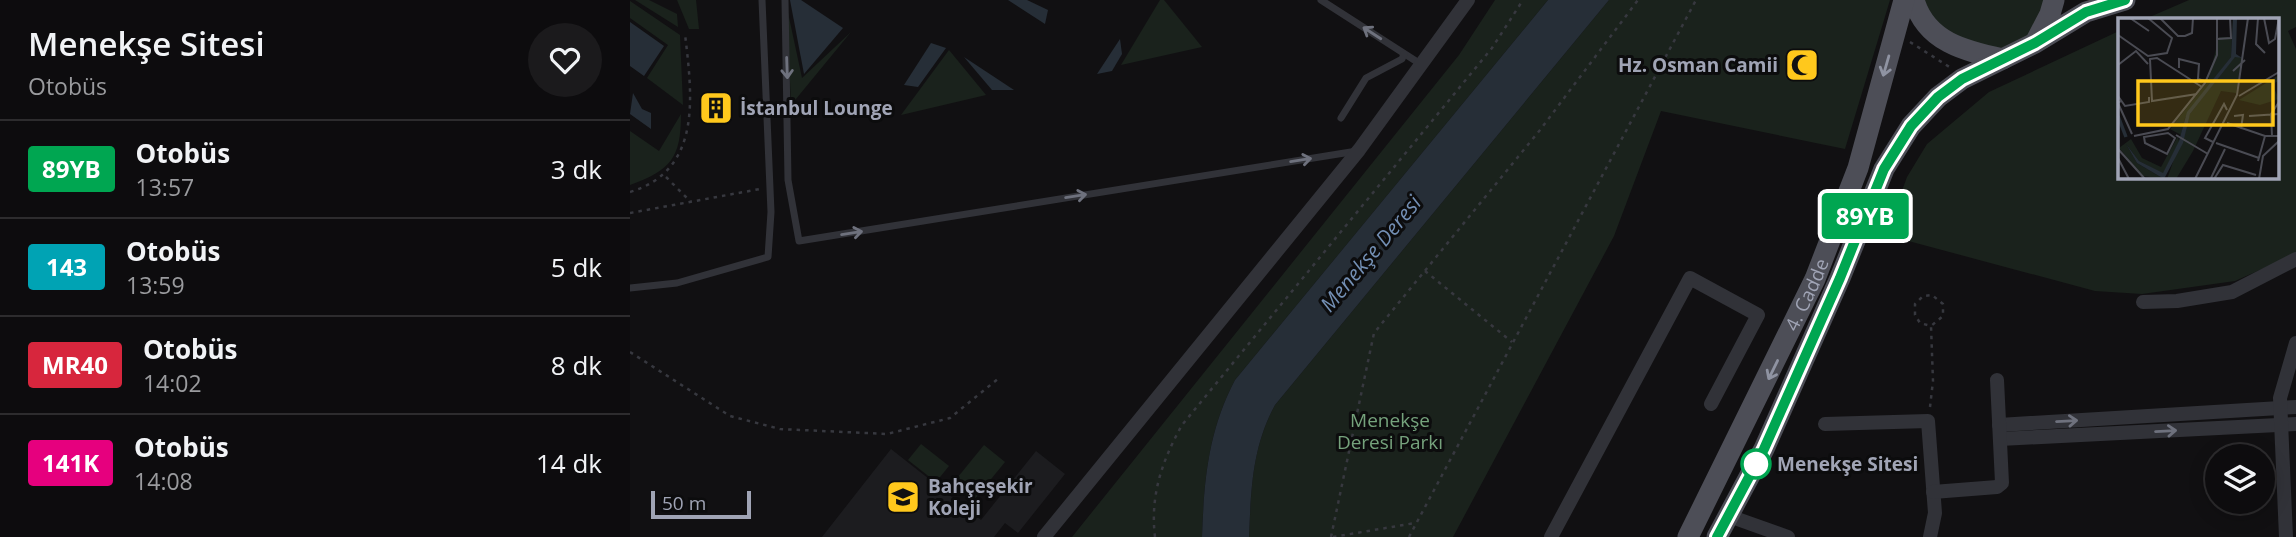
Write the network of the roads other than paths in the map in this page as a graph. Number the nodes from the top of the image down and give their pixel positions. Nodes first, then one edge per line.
1 (762, 0) edge
2 (785, 0) edge
3 (1321, 0) edge
4 (1468, 0) edge
5 (1904, 0) edge
6 (1914, 0) edge
7 (2054, 0) edge
8 (2125, 0) edge
9 (2035, 43) junction
10 (1404, 54) junction
11 (2003, 59) junction
12 (1423, 66) junction
13 (1341, 117) dead end
14 (1359, 150) junction
15 (2296, 259) edge
16 (630, 288) edge
17 (2143, 302) dead end
18 (2296, 343) edge
19 (1997, 380) dead end
20 (1711, 404) dead end
21 (2296, 407) edge
22 (2280, 408) junction
23 (1825, 424) dead end
24 (2289, 424) edge
25 (1999, 432) junction
26 (1933, 492) junction
27 (1728, 516) junction
28 (2289, 533) edge
29 (1044, 537) edge
30 (1550, 537) edge
31 (1688, 537) edge
32 (1717, 537) edge
33 (1788, 537) edge
34 (1930, 537) edge

1 - 16 lane
2 -> 14 lane
10 -> 3 lane
4 - 12 street
5 -> 31 main road, 4. Cadde
6 - 11 main road
7 - 9 main road
8 - 9 main road, 4. Cadde
9 - 11 main road, 4. Cadde
10 - 12 lane
10 - 13 lane
11 - 27 main road, 4. Cadde
12 - 14 street
14 - 29 street
15 - 17 street
18 - 22 street
19 - 25 street
20 - 30 street
21 - 22 street
22 - 24 street
25 -> 22 street
23 - 26 street
25 -> 24 street
24 - 28 street
25 - 26 street
26 - 34 street
27 - 32 main road, 4. Cadde
27 - 33 street

